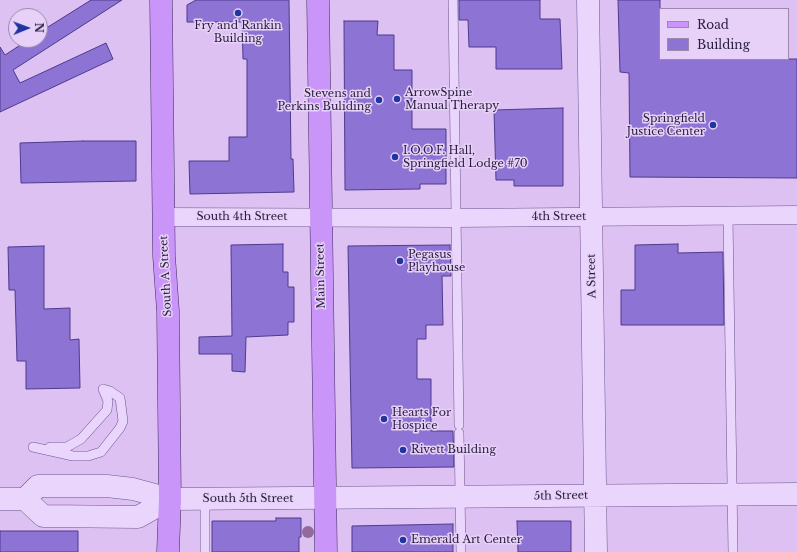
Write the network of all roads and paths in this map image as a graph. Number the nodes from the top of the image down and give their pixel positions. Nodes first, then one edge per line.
1 (160, 0) edge
2 (318, 0) edge
3 (453, 0) edge
4 (588, 0) edge
5 (797, 215) edge
6 (728, 216) junction
7 (163, 217) junction
8 (320, 217) junction
9 (591, 217) junction
10 (456, 218) junction
11 (103, 389) joint
12 (733, 494) junction
13 (797, 494) edge
14 (595, 496) junction
15 (460, 497) junction
16 (325, 498) junction
17 (25, 499) junction
18 (170, 499) junction
19 (204, 499) junction
20 (0, 500) edge
21 (168, 552) edge
22 (205, 552) edge
23 (326, 552) edge
24 (461, 552) edge
25 (596, 552) edge
26 (733, 552) edge

1 - 7 main road, South A Street
2 - 8 main road, Main Street
3 - 10 lane
4 - 9 street, A Street
5 - 6 street, 4th Street
6 - 9 street, 4th Street
6 - 12 lane
7 - 8 street, South 4th Street
7 - 18 main road, South A Street
8 - 10 street, 4th Street
8 - 16 main road, Main Street
9 - 10 street, 4th Street
9 - 14 street, A Street
10 - 15 lane
11 - 11 lane
12 - 13 street, 5th Street
12 - 14 street, 5th Street
12 - 26 lane
14 - 15 street, 5th Street
14 - 25 street, A Street
15 - 16 street, 5th Street
15 - 24 lane
16 - 19 street, South 5th Street
16 - 23 main road, Main Street
17 - 18 street, South 5th Street
17 - 18 street, South 5th Street
17 - 20 street
18 - 19 street, South 5th Street
18 - 21 main road, South A Street
19 - 22 lane

